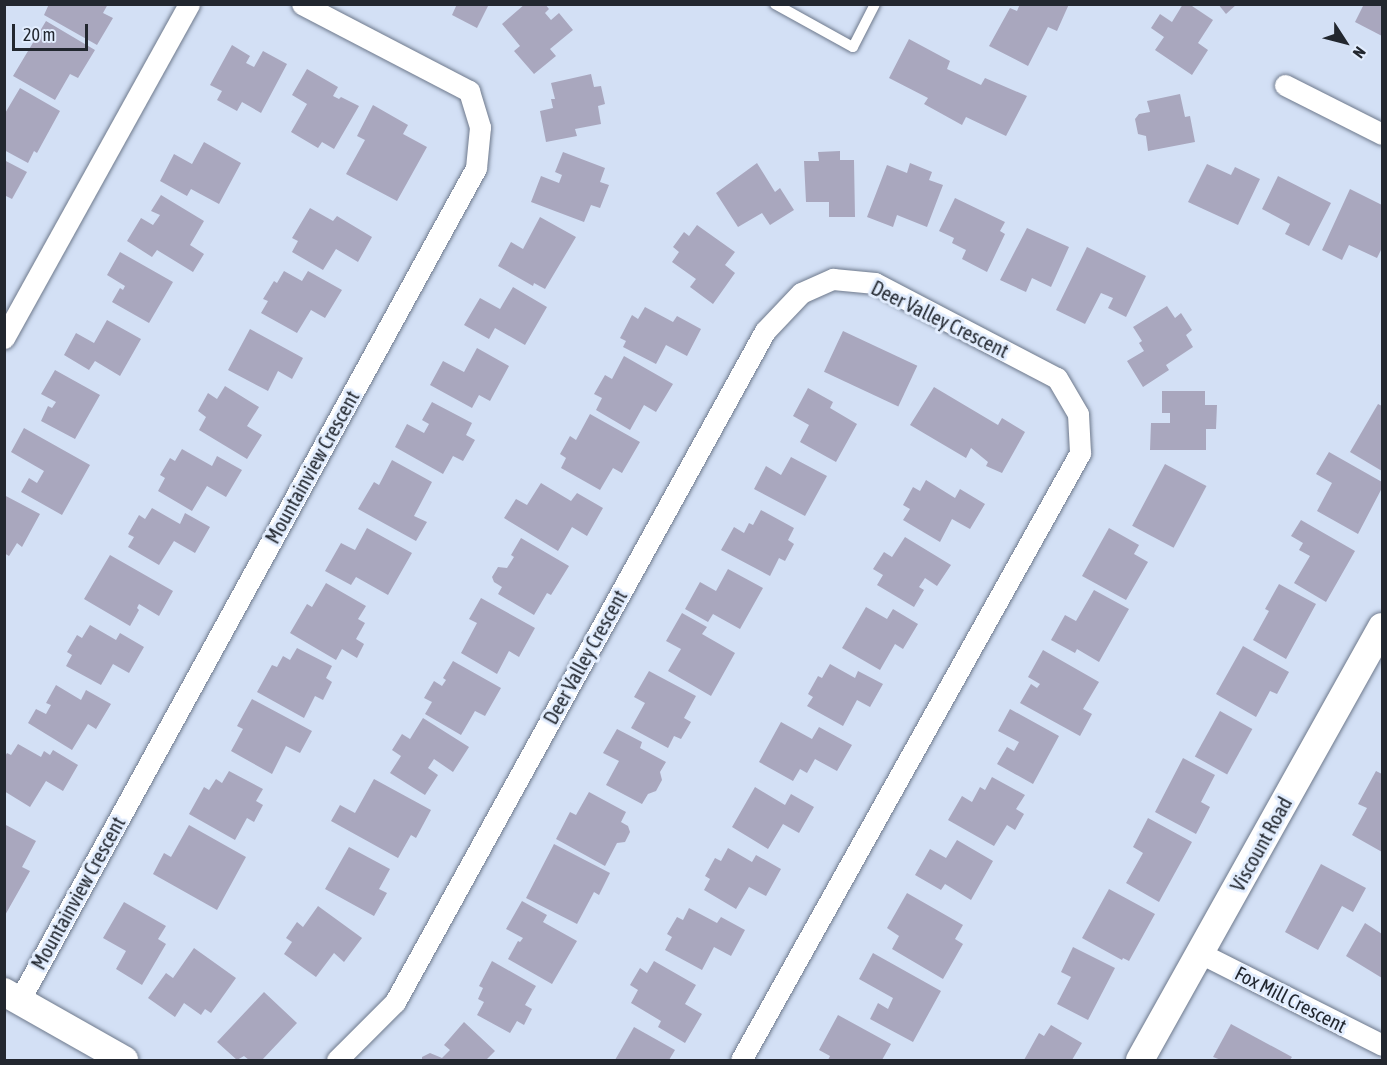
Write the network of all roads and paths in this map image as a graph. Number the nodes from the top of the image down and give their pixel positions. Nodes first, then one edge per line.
1 (189, 4) edge
2 (302, 4) edge
3 (775, 4) edge
4 (875, 4) edge
5 (1285, 86) dead end
6 (1383, 134) edge
7 (4, 338) edge
8 (1383, 627) edge
9 (1200, 953) junction
10 (12, 996) edge
11 (1383, 1045) edge
12 (124, 1060) edge
13 (337, 1060) edge
14 (741, 1060) edge
15 (1140, 1060) edge

1 - 7 street
2 - 10 street, Mountainview Crescent
3 - 4 lane
5 - 6 street
8 - 9 street, Viscount Road
9 - 11 street, Fox Mill Crescent
9 - 15 street, Viscount Road
10 - 12 street
13 - 14 street, Deer Valley Crescent

